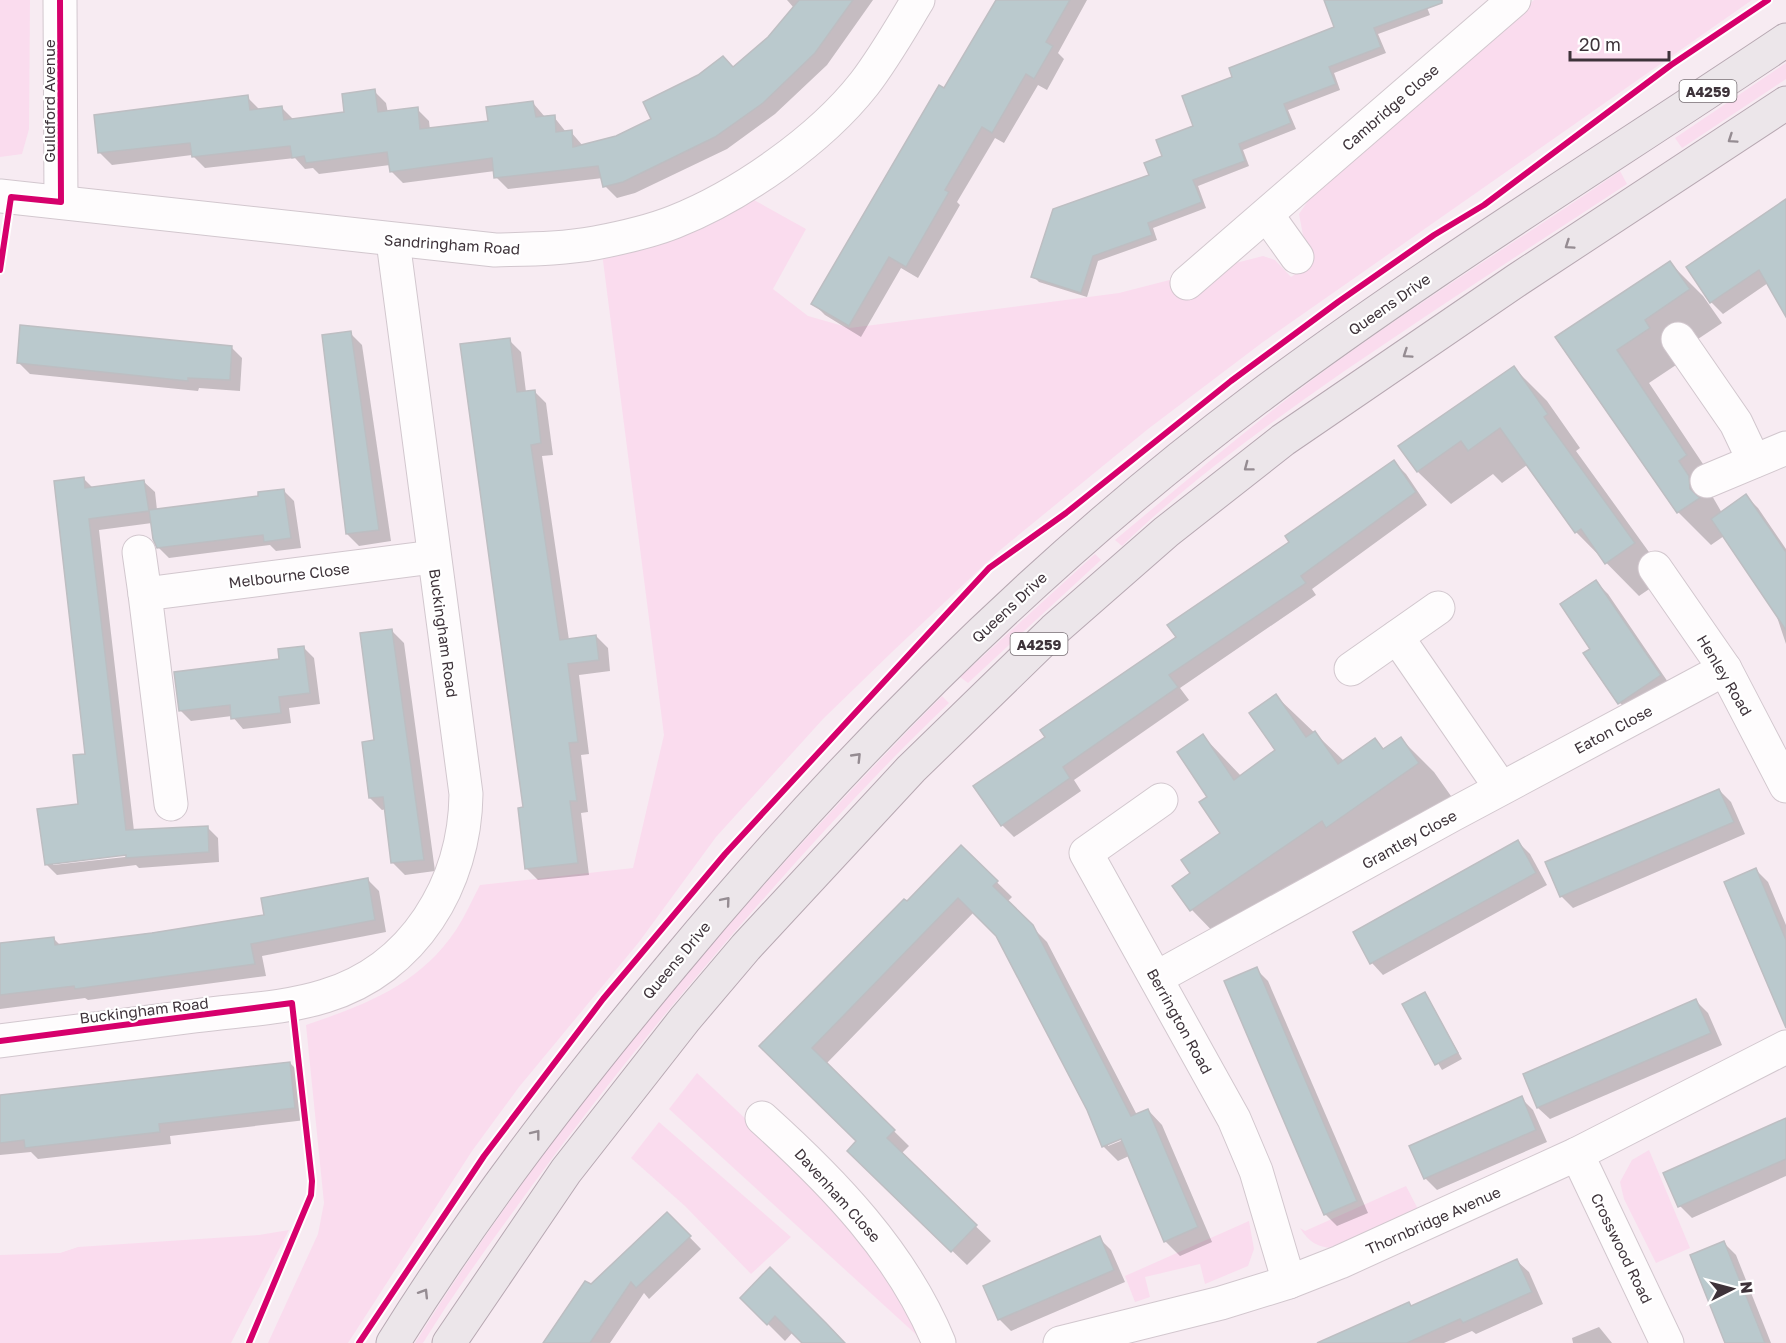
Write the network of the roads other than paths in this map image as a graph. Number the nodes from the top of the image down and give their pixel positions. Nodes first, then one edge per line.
1 (60, 0) edge
2 (918, 0) edge
3 (1514, 0) edge
4 (1786, 40) edge
5 (1784, 108) edge
6 (0, 196) edge
7 (61, 202) junction
8 (1267, 215) junction
9 (393, 241) junction
10 (1297, 257) dead end
11 (1186, 283) dead end
12 (1678, 339) dead end
13 (1786, 448) edge
14 (1754, 461) junction
15 (1707, 481) dead end
16 (139, 552) dead end
17 (433, 557) junction
18 (1655, 568) dead end
19 (145, 594) junction
20 (1438, 608) dead end
21 (1397, 637) junction
22 (1352, 669) dead end
23 (1725, 669) junction
24 (1786, 786) edge
25 (1501, 788) junction
26 (1161, 800) dead end
27 (171, 804) dead end
28 (1156, 978) junction
29 (0, 1041) edge
30 (1786, 1047) edge
31 (762, 1118) dead end
32 (1577, 1154) junction
33 (1289, 1282) junction
34 (393, 1343) edge
35 (449, 1343) edge
36 (939, 1343) edge
37 (1060, 1343) edge
38 (1667, 1343) edge

1 - 7 street, Guildford Avenue
2 - 9 street, Sandringham Road
3 - 8 street, Cambridge Close
34 -> 4 main road, Queens Drive / A4259
5 -> 35 main road, A4259
6 - 7 street, Sandringham Road
7 - 9 street, Sandringham Road
8 - 10 street
8 - 11 street, Cambridge Close
9 - 17 street, Buckingham Road
12 - 14 street
13 - 14 street
14 - 15 street
16 - 19 street
17 - 19 street, Melbourne Close
17 - 29 street, Buckingham Road
18 - 23 street, Henley Road
19 - 27 street
20 - 21 street
21 - 22 street
21 - 25 street
23 - 24 street, Henley Road
23 - 25 street, Eaton Close
25 - 28 street, Grantley Close
26 - 28 street, Berrington Road
28 - 33 street, Berrington Road
30 - 32 street, Thornbridge Avenue
31 - 36 street, Davenham Close
32 - 33 street, Thornbridge Avenue
32 - 38 street, Crosswood Road
33 - 37 street, Thornbridge Avenue

